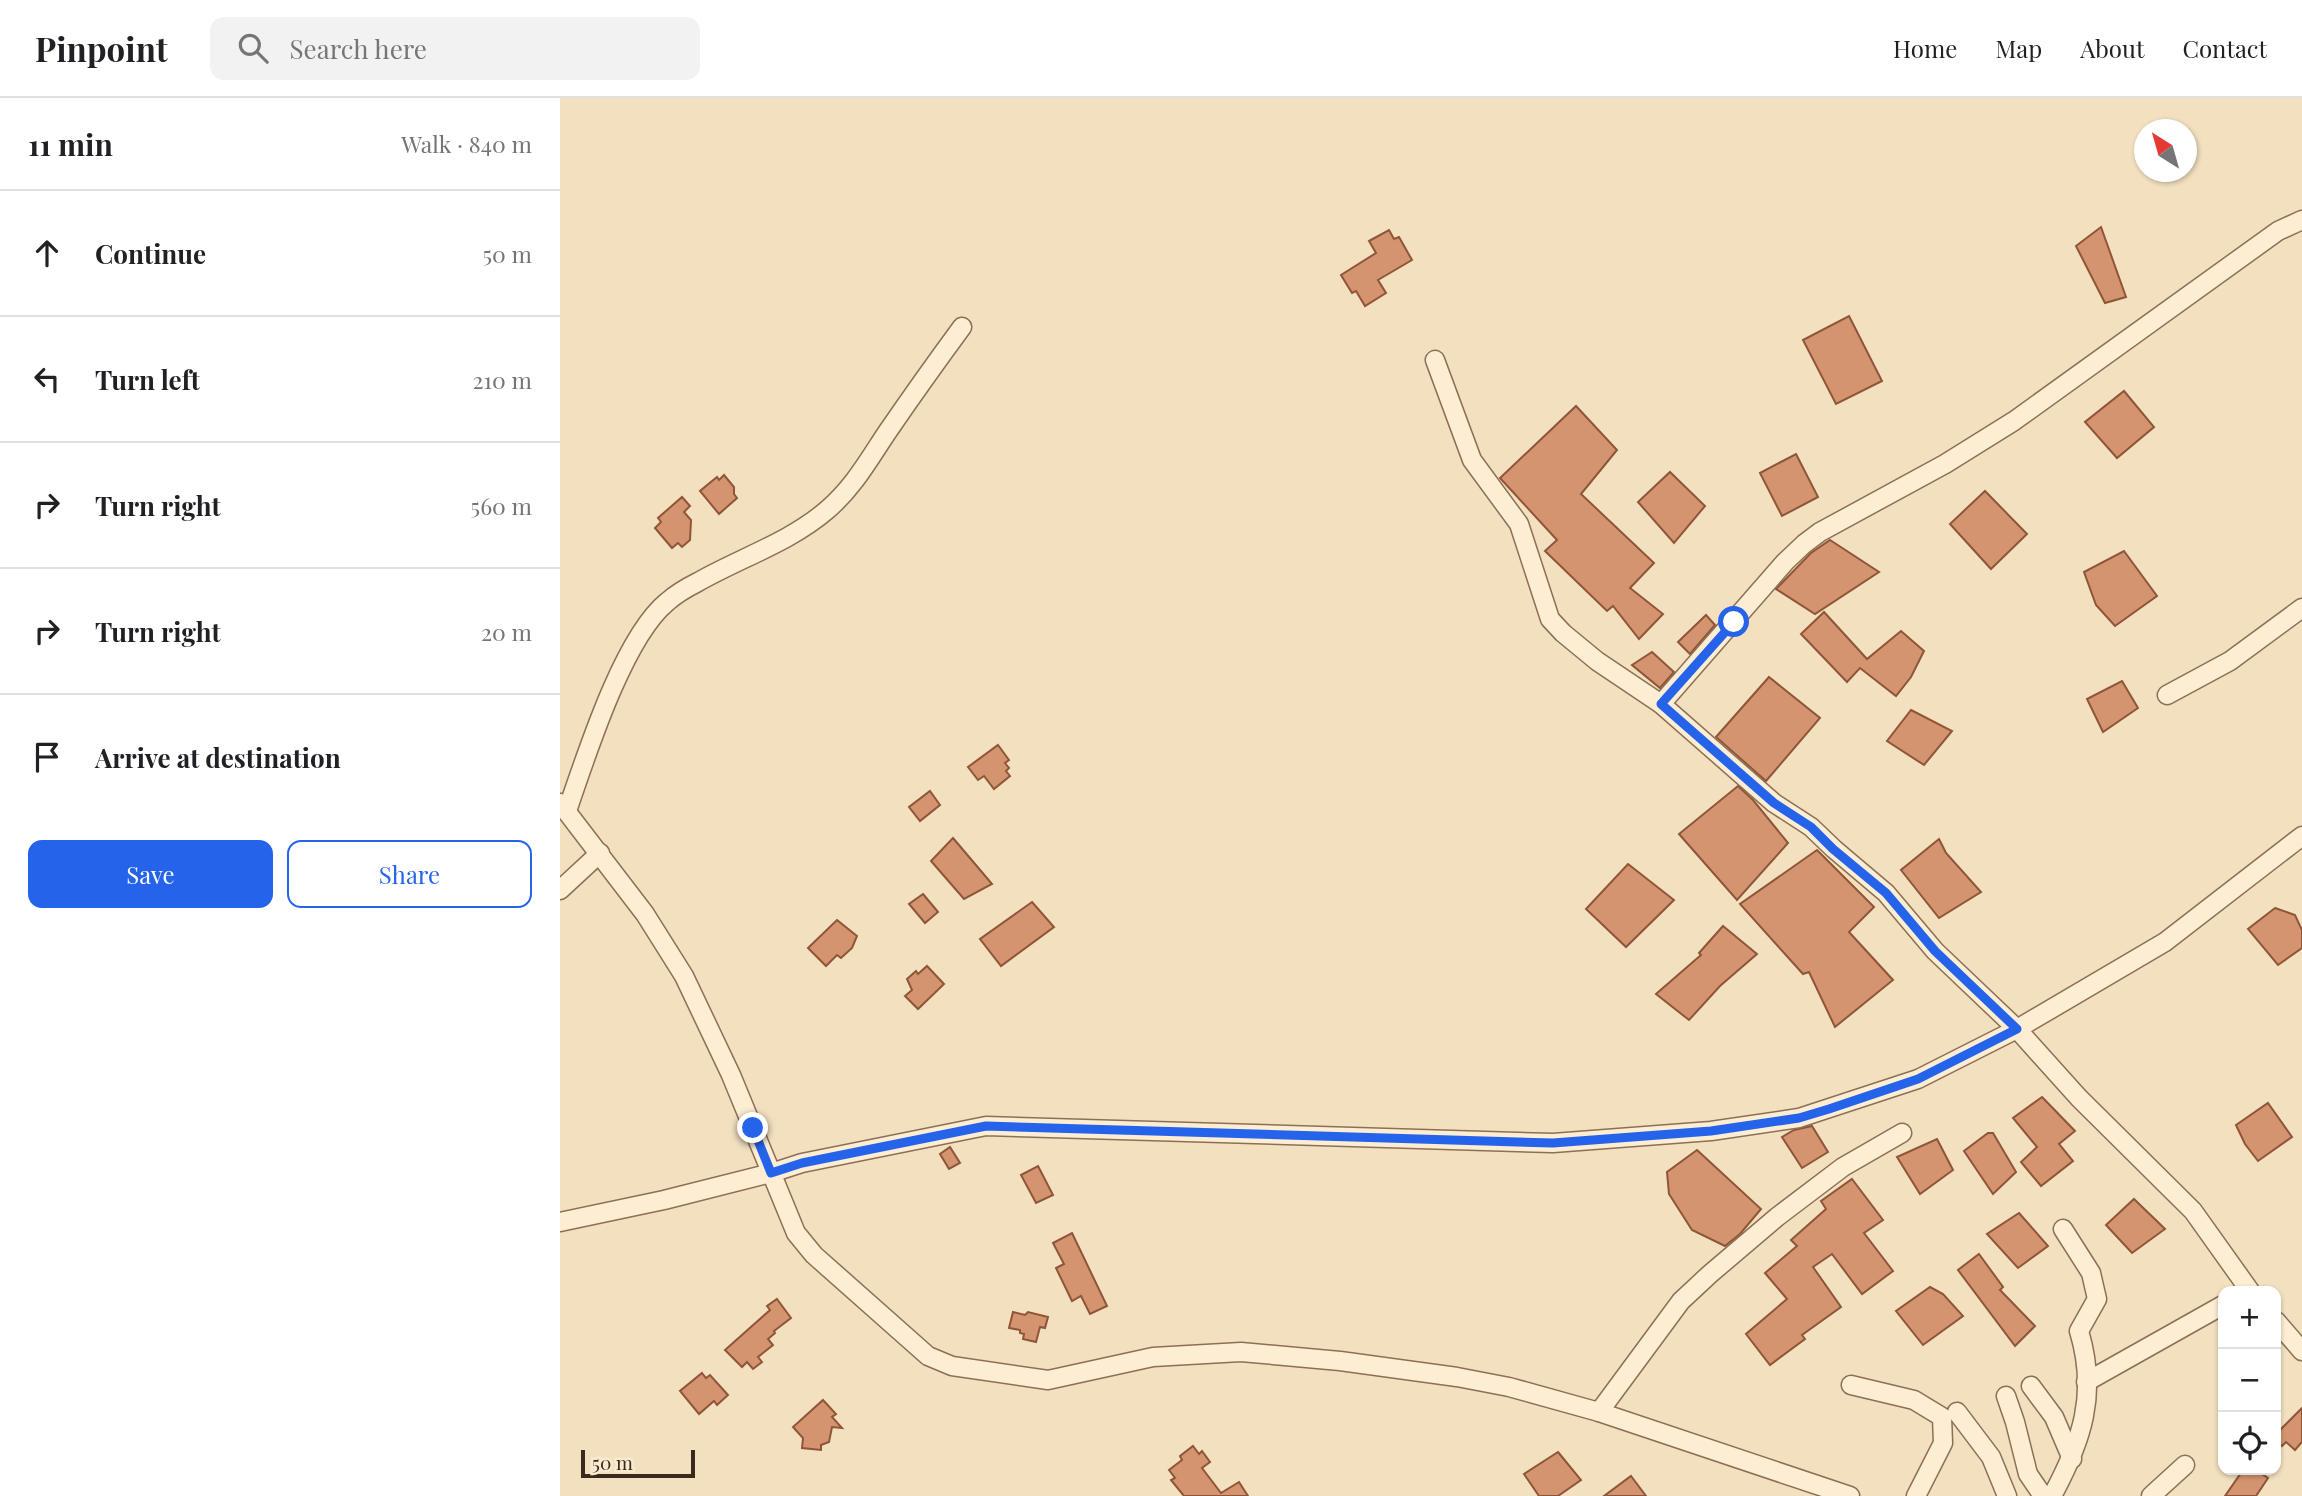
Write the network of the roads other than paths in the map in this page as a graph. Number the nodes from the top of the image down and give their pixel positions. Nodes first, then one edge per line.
1 (2302, 220) edge
2 (962, 327) dead end
3 (1435, 360) dead end
4 (2302, 608) edge
5 (2167, 695) dead end
6 (1661, 704) junction
7 (563, 807) edge
8 (2302, 836) edge
9 (600, 853) junction
10 (560, 890) edge
11 (2017, 1029) junction
12 (1902, 1133) dead end
13 (771, 1173) junction
14 (560, 1222) edge
15 (2063, 1229) dead end
16 (2246, 1286) edge
17 (2218, 1307) edge
18 (2281, 1327) edge
19 (2302, 1351) edge
20 (2086, 1382) junction
21 (1851, 1385) dead end
22 (2031, 1386) dead end
23 (2006, 1396) dead end
24 (1599, 1412) junction
25 (1956, 1412) dead end
26 (2072, 1459) junction
27 (2185, 1465) dead end
28 (1817, 1491) edge
29 (1850, 1496) edge
30 (1916, 1496) edge
31 (2007, 1496) edge
32 (2043, 1496) edge
33 (2052, 1496) edge
34 (2151, 1496) edge

1 - 6 street
2 - 7 street
3 - 6 street
4 - 5 street
6 - 11 street
7 - 9 street
8 - 11 street
9 - 10 street
9 - 13 street
11 - 13 street
11 - 16 street
12 - 24 street
13 - 14 street
13 - 24 street
15 - 20 street
17 - 20 street
18 - 19 street
20 - 26 street
21 - 30 street
22 - 26 street
23 - 32 street
24 - 28 street
25 - 31 street
26 - 33 street
27 - 34 street
28 - 29 street

